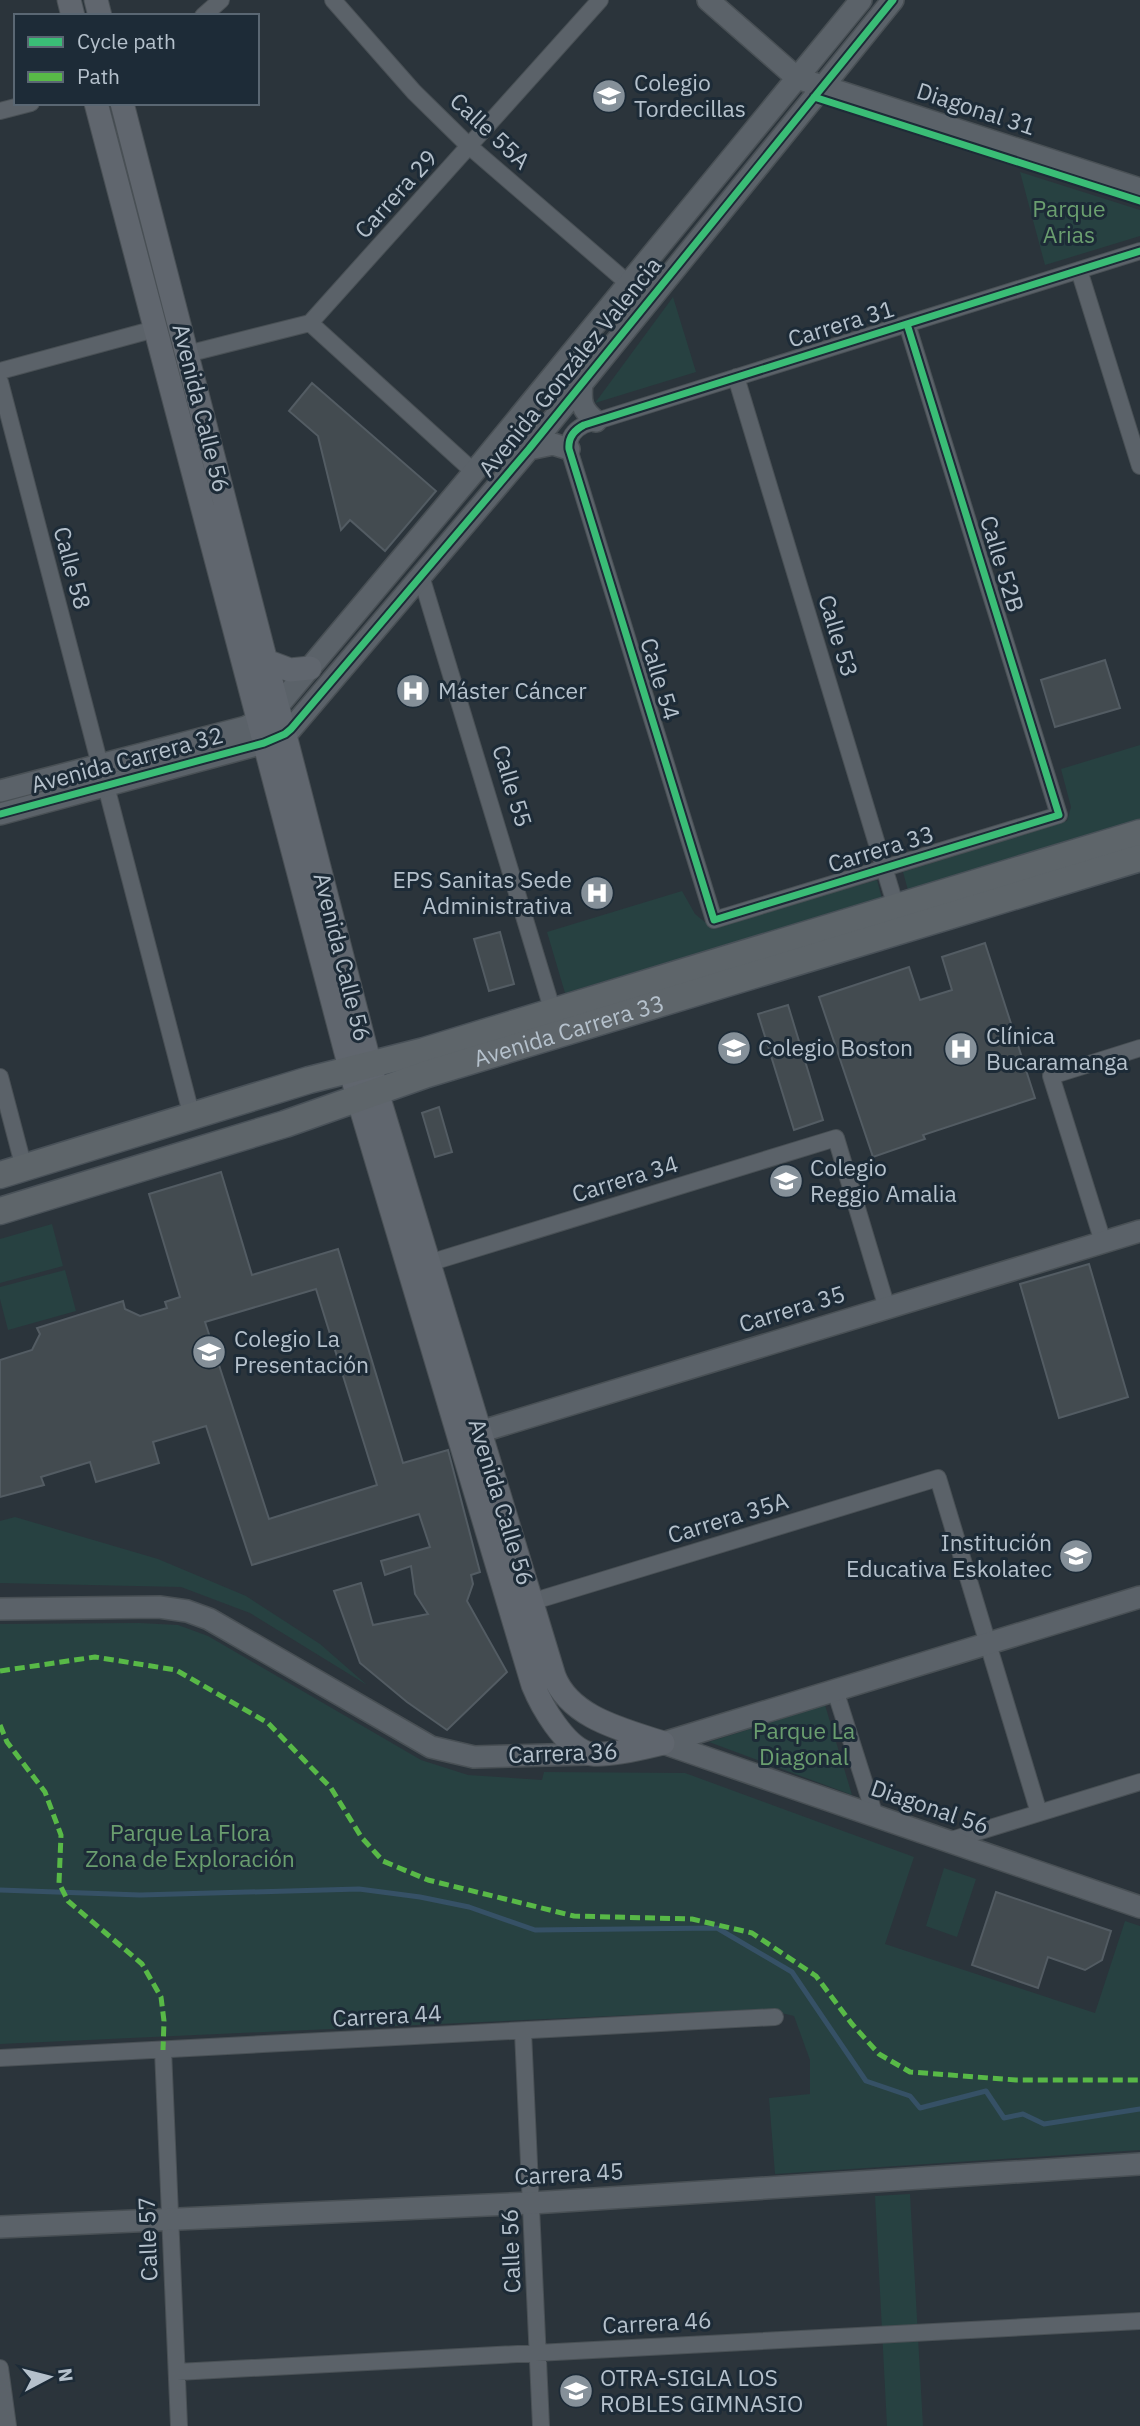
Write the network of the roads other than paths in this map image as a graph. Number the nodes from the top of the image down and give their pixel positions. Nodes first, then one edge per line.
1 (221, 0) edge
2 (333, 0) edge
3 (600, 0) edge
4 (708, 0) edge
5 (861, 0) edge
6 (893, 0) edge
7 (205, 14) edge
8 (797, 78) junction
9 (823, 87) junction
10 (23, 105) edge
11 (97, 105) edge
12 (123, 105) edge
13 (0, 111) edge
14 (469, 146) junction
15 (1140, 189) edge
16 (1140, 251) edge
17 (1079, 270) junction
18 (629, 284) junction
19 (310, 323) junction
20 (907, 324) junction
21 (155, 329) junction
22 (187, 354) junction
23 (0, 371) edge
24 (736, 377) junction
25 (0, 382) edge
26 (582, 383) junction
27 (596, 421) junction
28 (529, 449) junction
29 (569, 449) junction
30 (1140, 466) edge
31 (474, 472) junction
32 (421, 576) junction
33 (266, 661) junction
34 (310, 668) junction
35 (278, 708) junction
36 (269, 733) junction
37 (100, 765) junction
38 (106, 786) junction
39 (0, 791) edge
40 (0, 814) edge
41 (1059, 815) joint
42 (1140, 833) edge
43 (1140, 858) edge
44 (884, 868) junction
45 (896, 907) junction
46 (714, 920) joint
47 (553, 1012) junction
48 (1140, 1048) edge
49 (360, 1067) junction
50 (0, 1077) edge
51 (367, 1095) junction
52 (192, 1117) junction
53 (12, 1172) edge
54 (0, 1211) edge
55 (1140, 1230) edge
56 (1103, 1242) junction
57 (429, 1263) junction
58 (887, 1308) junction
59 (470, 1434) junction
60 (1140, 1597) edge
61 (531, 1602) junction
62 (0, 1609) edge
63 (988, 1643) junction
64 (835, 1690) junction
65 (663, 1743) junction
66 (588, 1754) junction
67 (1140, 1782) edge
68 (1039, 1813) junction
69 (875, 1816) junction
70 (948, 1841) junction
71 (1140, 1908) edge
72 (775, 2017) dead end
73 (523, 2032) junction
74 (163, 2050) junction
75 (0, 2058) edge
76 (1140, 2164) edge
77 (532, 2203) junction
78 (170, 2219) junction
79 (0, 2227) edge
80 (1140, 2321) edge
81 (538, 2353) junction
82 (0, 2368) edge
83 (177, 2371) junction
84 (8, 2426) edge
85 (179, 2426) edge
86 (541, 2426) edge

1 - 7 street
2 - 14 street, Calle 55A
3 - 14 street, Carrera 29
4 - 8 street
5 - 8 street, Avenida González Valencia
6 - 9 street, Avenida González Valencia
8 - 9 street, Diagonal 31
8 - 18 street, Avenida González Valencia
9 - 15 street, Diagonal 31
9 - 26 street, Avenida González Valencia
10 - 13 street
11 - 21 main road, Avenida Calle 56
12 - 22 main road, Avenida Calle 56
14 - 18 street, Calle 55A
14 - 19 street, Carrera 29
16 - 17 street, Carrera 31
17 - 20 street, Carrera 31
17 - 30 street
18 - 31 street, Avenida González Valencia
19 - 22 street
19 - 31 street
20 - 24 street, Carrera 31
20 - 41 street, Calle 52B
21 - 23 street
21 - 36 main road, Avenida Calle 56
22 - 33 main road, Avenida Calle 56
24 - 27 street, Carrera 31
24 - 44 street, Calle 53
25 - 37 street, Calle 58
26 - 27 street
26 - 28 street, Avenida González Valencia
27 - 29 street, Carrera 31
28 - 29 street
28 - 32 street, Avenida González Valencia
29 - 46 street, Calle 54
31 - 34 street, Avenida González Valencia
32 - 36 street, Avenida González Valencia
32 - 47 street, Calle 55
33 - 34 main road
33 - 35 main road, Avenida Calle 56
34 - 35 street, Avenida González Valencia
35 - 36 main road, Avenida Calle 56
36 - 37 street, Avenida Carrera 32
36 - 38 street, Avenida Carrera 32
36 - 49 main road, Avenida Calle 56
37 - 39 street, Avenida Carrera 32
38 - 40 street, Avenida Carrera 32
38 - 52 street
41 - 44 street, Carrera 33
42 - 45 main road, Avenida Carrera 33
43 - 51 main road, Avenida Carrera 33
44 - 45 street, Calle 53
44 - 46 street, Carrera 33
45 - 47 main road, Avenida Carrera 33
47 - 49 main road, Avenida Carrera 33
48 - 56 street
49 - 51 main road, Avenida Calle 56
49 - 52 main road, Avenida Carrera 33
50 - 53 street
51 - 54 main road, Avenida Carrera 33
51 - 57 main road, Avenida Calle 56
51 - 59 main road, Avenida Calle 56
52 - 53 main road, Avenida Carrera 33
55 - 56 street, Carrera 35
56 - 58 street, Carrera 35
57 - 58 street, Carrera 34
57 - 59 main road, Avenida Calle 56
58 - 59 street, Carrera 35
59 - 61 main road, Avenida Calle 56
59 - 66 main road, Avenida Calle 56
60 - 63 street, Carrera 36
61 - 63 street, Carrera 35A
61 - 65 main road, Avenida Calle 56
62 - 66 street, Carrera 36
63 - 64 street, Carrera 36
63 - 68 street
64 - 65 street, Carrera 36
64 - 69 street
65 - 66 main road, Carrera 36
65 - 69 street, Diagonal 56
67 - 68 street
68 - 70 street
69 - 70 street, Diagonal 56
70 - 71 street, Diagonal 56
72 - 73 street, Carrera 44
73 - 74 street, Carrera 44
73 - 77 street, Calle 56
74 - 75 street, Carrera 44
74 - 78 street, Calle 57
76 - 77 street, Carrera 45
77 - 78 street, Carrera 45
77 - 81 street, Calle 56
78 - 79 street, Carrera 45
78 - 83 street, Calle 57
80 - 81 street, Carrera 46
81 - 83 street, Carrera 46
81 - 86 street, Calle 56
82 - 84 street
83 - 85 street, Calle 57

